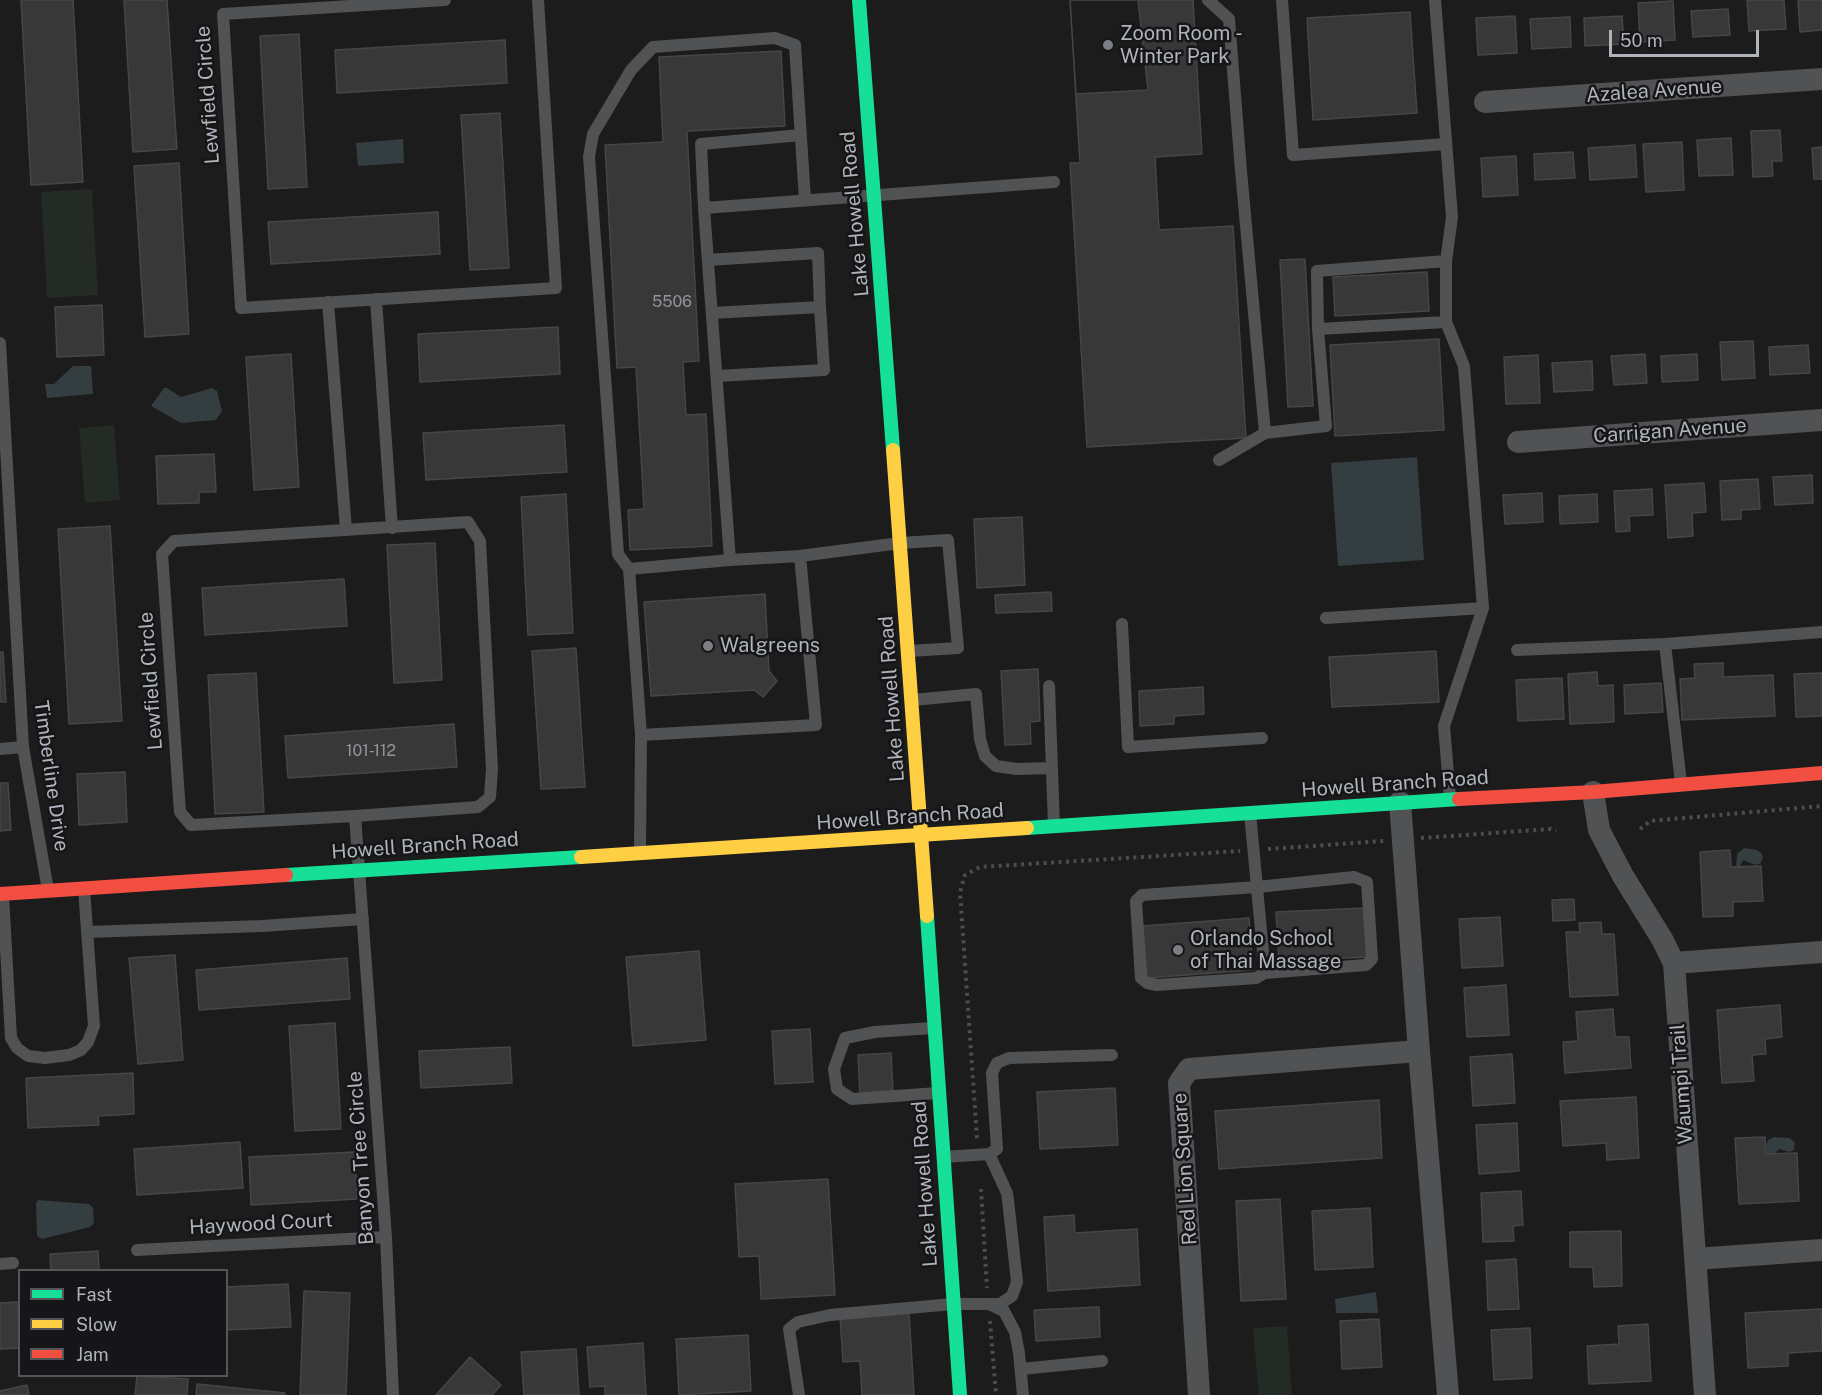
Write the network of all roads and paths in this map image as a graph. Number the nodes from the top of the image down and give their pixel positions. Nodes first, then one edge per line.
1 (445, 0) edge
2 (538, 0) edge
3 (859, 0) edge
4 (1208, 0) edge
5 (1282, 0) edge
6 (1435, 0) edge
7 (1822, 79) edge
8 (1485, 102) dead end
9 (801, 135) junction
10 (1446, 144) junction
11 (1054, 182) dead end
12 (873, 195) junction
13 (806, 200) junction
14 (704, 208) junction
15 (708, 260) junction
16 (1446, 261) junction
17 (376, 299) junction
18 (328, 302) junction
19 (820, 307) junction
20 (712, 313) junction
21 (1446, 322) junction
22 (1318, 329) junction
23 (0, 343) edge
24 (0, 351) edge
25 (717, 376) junction
26 (1822, 420) edge
27 (1264, 433) junction
28 (1518, 442) dead end
29 (1219, 460) dead end
30 (392, 528) junction
31 (346, 530) junction
32 (5, 540) edge
33 (900, 543) junction
34 (800, 556) junction
35 (730, 560) junction
36 (629, 570) junction
37 (1483, 608) junction
38 (1326, 618) dead end
39 (1122, 624) dead end
40 (1822, 632) edge
41 (1665, 644) junction
42 (1517, 650) dead end
43 (908, 651) junction
44 (1049, 686) dead end
45 (911, 700) junction
46 (641, 735) junction
47 (1262, 738) dead end
48 (23, 747) junction
49 (0, 749) edge
50 (1052, 768) junction
51 (1822, 773) edge
52 (1682, 784) junction
53 (1593, 792) junction
54 (1450, 799) junction
55 (1400, 802) junction
56 (1822, 806) edge
57 (1250, 813) junction
58 (355, 816) junction
59 (1054, 827) junction
60 (1640, 829) dead end
61 (921, 836) junction
62 (640, 853) junction
63 (359, 870) junction
64 (965, 875) dead end
65 (1257, 887) junction
66 (84, 888) junction
67 (48, 891) junction
68 (1, 894) edge
69 (363, 919) junction
70 (87, 932) junction
71 (2, 938) edge
72 (1822, 952) edge
73 (1674, 963) junction
74 (1265, 973) junction
75 (933, 1027) junction
76 (1419, 1051) junction
77 (1112, 1055) dead end
78 (938, 1093) junction
79 (977, 1138) dead end
80 (989, 1154) junction
81 (942, 1157) junction
82 (981, 1189) dead end
83 (386, 1237) junction
84 (137, 1250) dead end
85 (1822, 1250) edge
86 (1695, 1259) junction
87 (13, 1263) dead end
88 (0, 1264) edge
89 (987, 1288) dead end
90 (953, 1304) junction
91 (988, 1304) junction
92 (990, 1321) dead end
93 (1102, 1361) dead end
94 (1021, 1369) junction
95 (393, 1395) edge
96 (799, 1395) edge
97 (960, 1395) edge
98 (996, 1395) edge
99 (1023, 1395) edge
100 (1199, 1395) edge
101 (1448, 1395) edge
102 (1705, 1395) edge

1 - 18 lane, Lewfield Circle
2 - 17 lane, Lewfield Circle
3 - 12 main road, Lake Howell Road
4 - 27 lane
5 - 10 lane
6 - 10 lane
7 - 8 street, Azalea Avenue
9 - 13 lane
9 - 14 lane
9 - 36 lane
10 - 16 lane
11 - 12 lane
12 - 13 lane
12 - 33 main road, Lake Howell Road
13 - 14 lane
14 - 15 lane
15 - 19 lane
15 - 20 lane
16 - 21 lane
16 - 22 lane
17 - 18 lane, Lewfield Circle
17 - 30 lane
18 - 31 lane
19 - 20 lane
19 - 25 lane
20 - 25 lane
21 - 22 lane
21 - 37 lane
22 - 27 lane
23 - 24 lane, Timberline Drive
24 - 32 lane, Timberline Drive
25 - 35 lane
26 - 28 street, Carrigan Avenue
27 - 29 lane
30 - 31 lane, Lewfield Circle
30 - 58 lane, Lewfield Circle
31 - 58 lane, Lewfield Circle
32 - 48 lane, Timberline Drive
33 - 34 lane
33 - 43 main road, Lake Howell Road
33 - 43 lane
34 - 35 lane
34 - 46 lane
35 - 36 lane
36 - 46 lane
37 - 38 lane
37 - 54 lane
39 - 47 lane
40 - 41 lane
41 - 42 lane
41 - 52 lane
43 - 45 main road, Lake Howell Road
44 - 50 lane
45 - 50 lane
45 - 61 main road, Lake Howell Road
46 - 62 lane
48 - 49 lane
48 - 67 lane, Timberline Drive
50 - 59 lane
51 - 52 main road, Howell Branch Road
52 - 53 main road, Howell Branch Road
53 - 54 main road, Howell Branch Road
53 - 73 street, Waumpi Trail
54 - 55 main road, Howell Branch Road
55 - 57 main road, Howell Branch Road
55 - 76 street
56 - 60 path
57 - 59 main road, Howell Branch Road
57 - 65 lane
58 - 63 lane
59 - 61 main road, Howell Branch Road
61 - 62 main road, Howell Branch Road
61 - 75 main road, Lake Howell Road
62 - 63 main road, Howell Branch Road
63 - 66 main road, Howell Branch Road
63 - 69 lane, Banyon Tree Circle
64 - 79 path
65 - 74 lane
65 - 74 lane
65 - 74 lane
66 - 67 main road, Howell Branch Road
66 - 70 lane
67 - 68 main road, Howell Branch Road
68 - 71 lane
69 - 70 lane
69 - 83 lane, Banyon Tree Circle
70 - 71 lane
72 - 73 street
73 - 86 street, Waumpi Trail
75 - 78 main road, Lake Howell Road
75 - 78 lane
76 - 100 street, Red Lion Square
76 - 101 street
77 - 80 lane
78 - 81 main road, Lake Howell Road
80 - 81 lane
80 - 91 lane
81 - 90 main road, Lake Howell Road
82 - 89 path
83 - 84 lane, Haywood Court
83 - 95 lane, Banyon Tree Circle
85 - 86 street
86 - 102 street, Waumpi Trail
87 - 88 lane
90 - 91 lane
90 - 96 lane
90 - 97 main road, Lake Howell Road
91 - 94 lane
92 - 98 path
93 - 94 lane
94 - 99 lane

